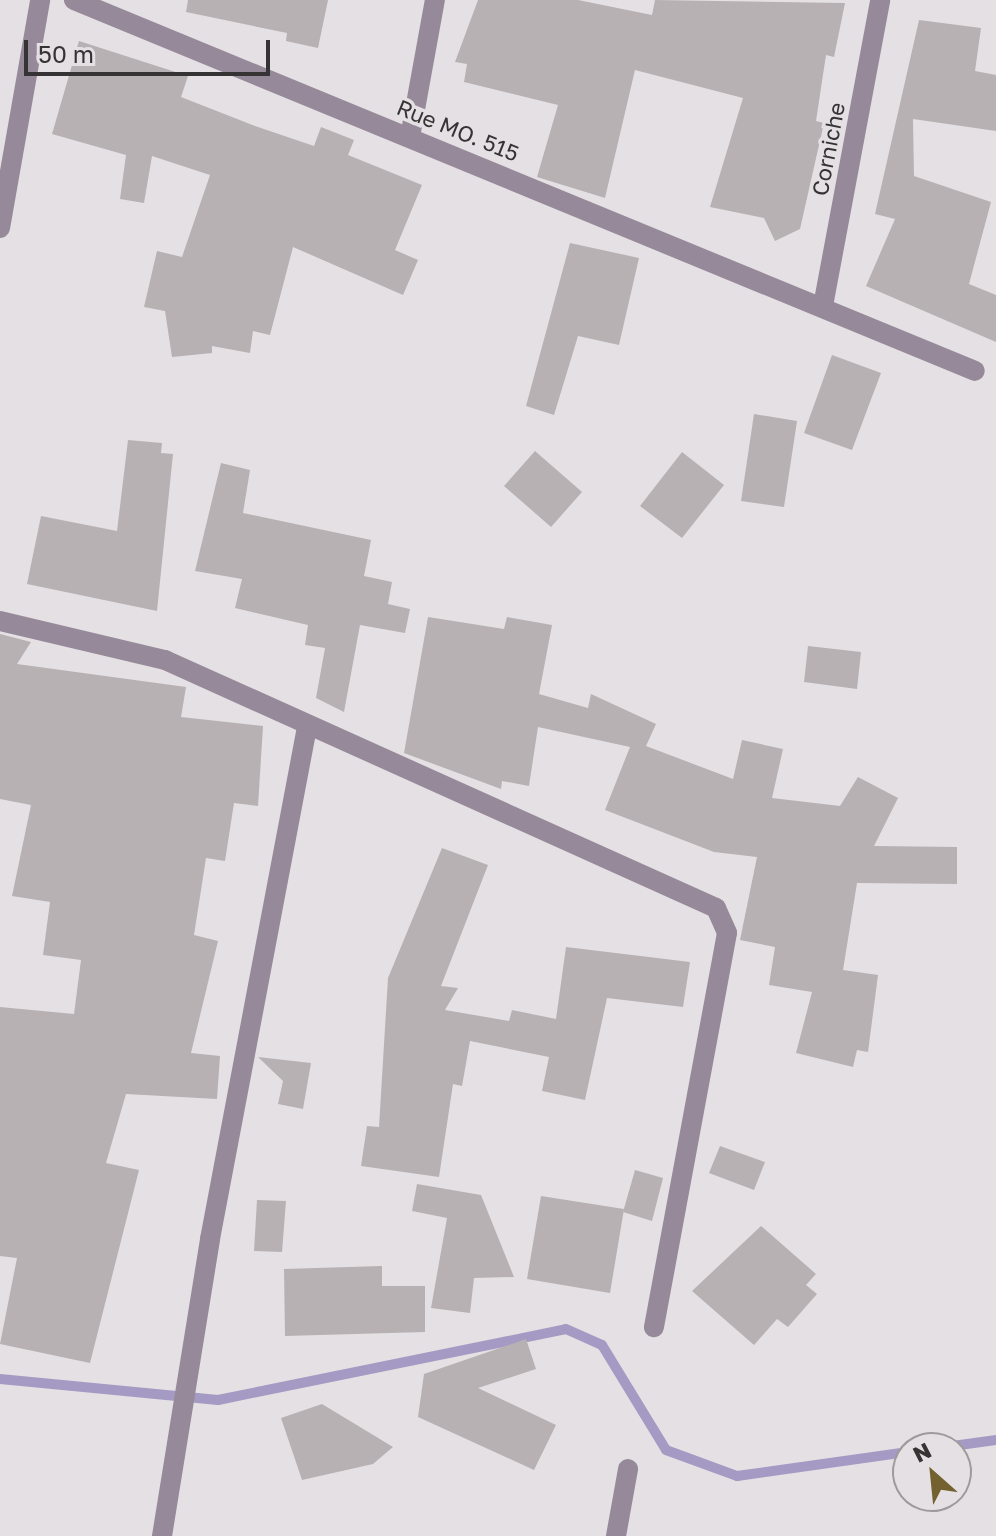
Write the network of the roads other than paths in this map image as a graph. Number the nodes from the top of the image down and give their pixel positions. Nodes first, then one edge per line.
1 (40, 0) edge
2 (74, 0) edge
3 (435, 0) edge
4 (880, 0) edge
5 (410, 137) junction
6 (0, 228) edge
7 (823, 306) junction
8 (975, 371) dead end
9 (0, 621) edge
10 (307, 727) junction
11 (654, 1327) dead end
12 (628, 1469) dead end
13 (162, 1536) edge
14 (616, 1536) edge

1 - 6 street
2 - 5 street, Rue MO. 515
3 - 5 street
4 - 7 street, Corniche
5 - 7 street, Rue MO. 515
7 - 8 street, Rue MO. 515
9 - 10 street
10 - 11 street
10 - 13 street
12 - 14 street

